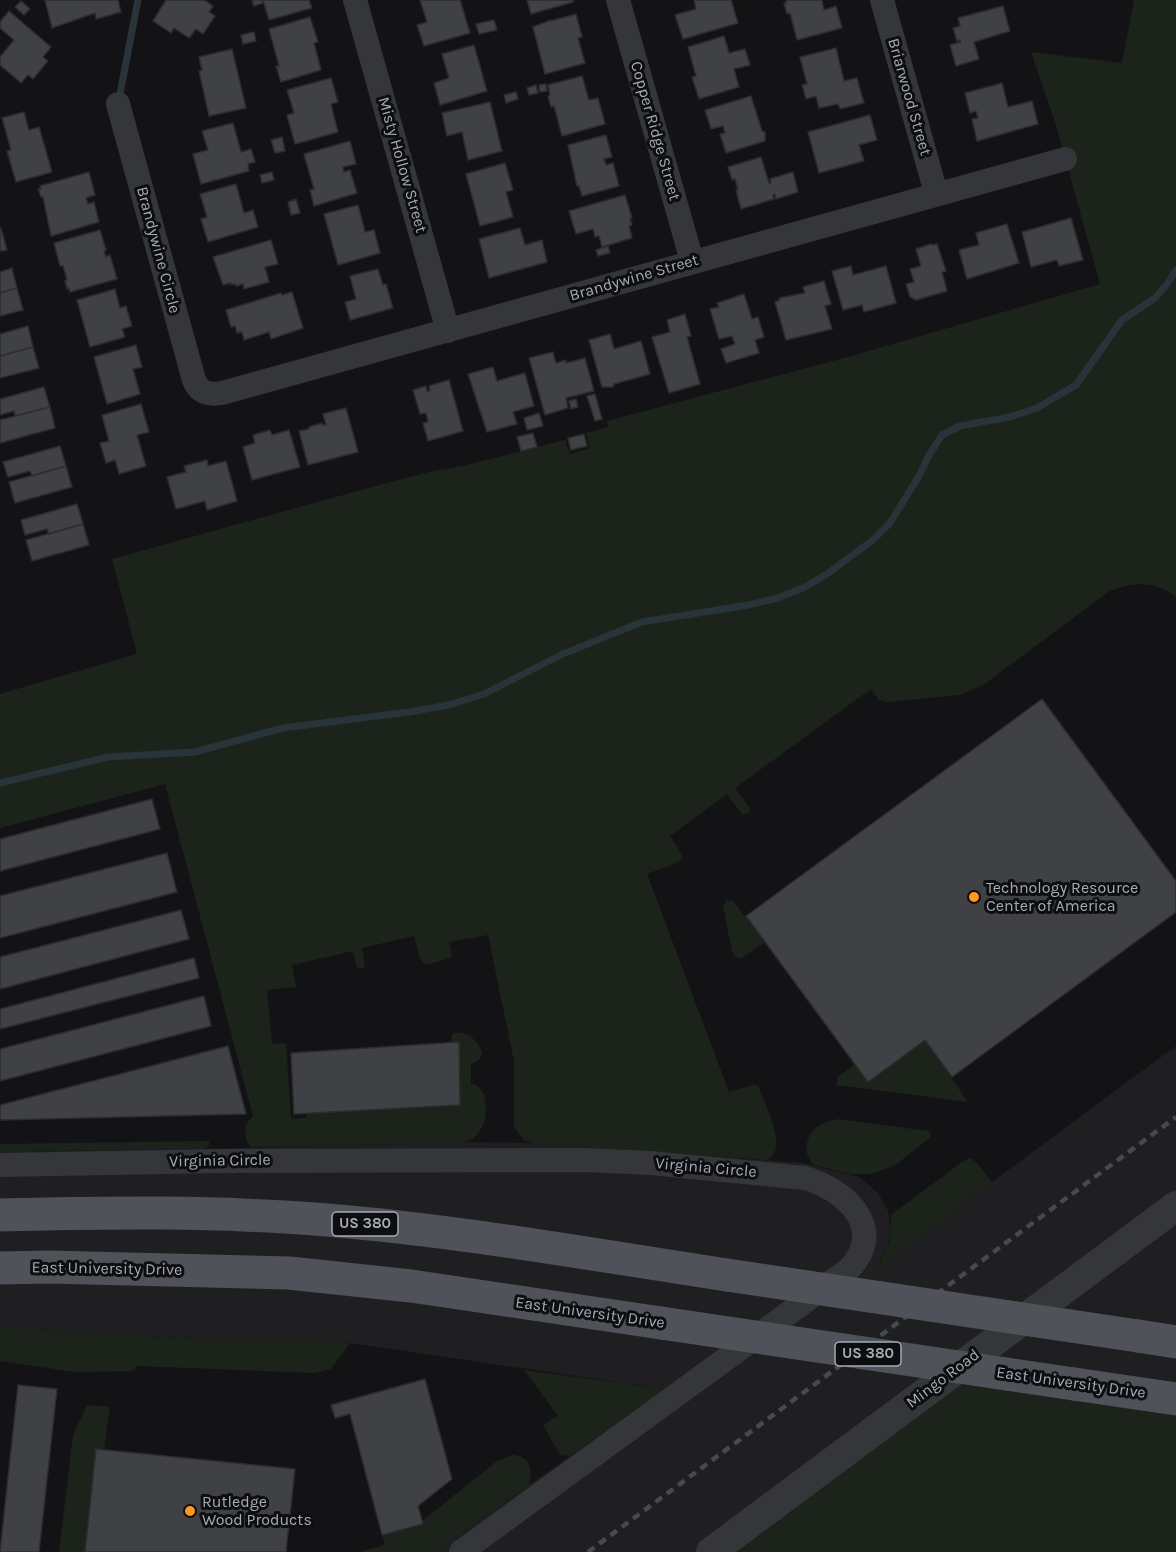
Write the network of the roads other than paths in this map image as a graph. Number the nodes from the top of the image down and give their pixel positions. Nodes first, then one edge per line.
1 (356, 0) edge
2 (618, 0) edge
3 (882, 0) edge
4 (118, 104) dead end
5 (1065, 159) dead end
6 (936, 193) junction
7 (692, 261) junction
8 (448, 331) junction
9 (204, 392) joint
10 (0, 1165) edge
11 (1176, 1206) edge
12 (0, 1215) edge
13 (0, 1268) edge
14 (1176, 1342) edge
15 (1176, 1399) edge
16 (461, 1552) edge
17 (711, 1552) edge

1 - 8 street, Misty Hollow Street
2 - 7 street, Copper Ridge Street
3 - 6 street, Briarwood Street
4 - 9 street, Brandywine Circle
5 - 6 street, Brandywine Street
6 - 7 street, Brandywine Street
7 - 8 street, Brandywine Street
8 - 9 street, Brandywine Street
10 - 16 street, Virginia Circle
11 - 17 street, Mingo Road
12 - 14 main road, US 380, bridge
13 - 15 main road, East University Drive / US 380, bridge

